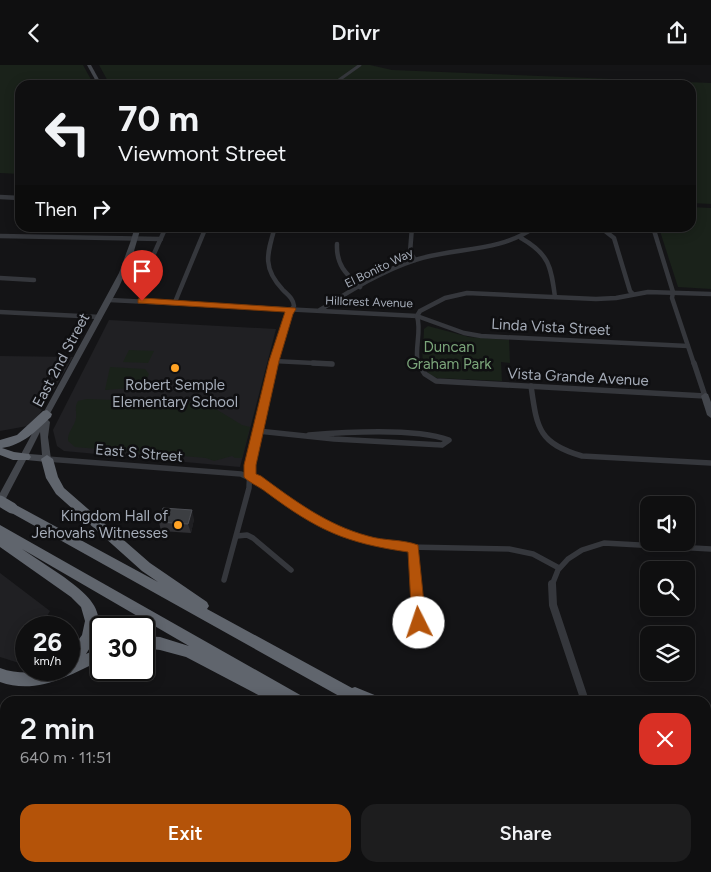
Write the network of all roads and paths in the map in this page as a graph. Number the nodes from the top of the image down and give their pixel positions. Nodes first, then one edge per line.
1 (89, 65) edge
2 (95, 65) edge
3 (360, 65) edge
4 (97, 80) edge
5 (103, 80) edge
6 (339, 80) edge
7 (0, 197) edge
8 (15, 198) edge
9 (137, 232) edge
10 (164, 232) edge
11 (204, 232) edge
12 (274, 232) edge
13 (412, 232) edge
14 (529, 232) edge
15 (606, 232) edge
16 (655, 232) edge
17 (0, 236) edge
18 (136, 237) junction
19 (521, 238) junction
20 (161, 239) junction
21 (338, 244) dead end
22 (415, 260) junction
23 (148, 267) dead end
24 (0, 278) edge
25 (34, 279) dead end
26 (360, 287) junction
27 (673, 292) junction
28 (634, 294) junction
29 (711, 294) edge
30 (555, 297) junction
31 (110, 300) junction
32 (175, 302) junction
33 (292, 309) junction
34 (320, 311) junction
35 (0, 312) edge
36 (416, 315) junction
37 (100, 317) junction
38 (688, 346) junction
39 (274, 361) junction
40 (332, 364) dead end
41 (531, 386) junction
42 (705, 396) junction
43 (47, 414) junction
44 (711, 415) edge
45 (258, 431) junction
46 (309, 435) junction
47 (0, 444) edge
48 (0, 451) edge
49 (25, 457) junction
50 (47, 459) junction
51 (711, 463) edge
52 (250, 477) junction
53 (0, 501) edge
54 (0, 530) edge
55 (237, 536) junction
56 (0, 539) edge
57 (414, 548) junction
58 (711, 549) edge
59 (559, 568) junction
60 (291, 571) dead end
61 (224, 580) dead end
62 (419, 623) dead end
63 (230, 629) junction
64 (155, 643) edge
65 (80, 650) edge
66 (0, 675) edge
67 (15, 679) edge
68 (332, 685) junction
69 (281, 696) edge
70 (287, 696) edge
71 (352, 696) edge
72 (360, 696) edge
73 (583, 696) edge

1 - 4 main road
2 - 5 main road
3 - 6 street
7 - 8 street
9 - 18 main road, East 2nd Street
10 - 20 street
11 - 32 street
12 - 33 street
13 - 22 street
14 - 19 street, El Bonito Way
15 - 28 street
16 - 27 street
17 - 18 street
18 - 20 street
18 - 31 main road, East 2nd Street
19 - 22 street, El Bonito Way
19 - 30 street
20 - 23 street
21 - 26 street
22 - 26 street, El Bonito Way
24 - 25 street
26 - 34 street, El Bonito Way
27 - 28 street, Hillcrest Avenue
27 - 29 street, Hillcrest Avenue
27 - 38 street
28 - 30 street, Hillcrest Avenue
30 - 36 street, Hillcrest Avenue
31 - 32 street, Hillcrest Avenue
31 - 37 main road, East 2nd Street
32 - 33 street, Hillcrest Avenue
33 - 34 street, Hillcrest Avenue
33 - 39 street
34 - 36 street, Hillcrest Avenue
35 - 37 street
36 - 38 street, Linda Vista Street
36 - 41 street, Vista Grande Avenue
37 - 43 main road, East 2nd Street
38 - 42 street
39 - 40 street
39 - 45 street
41 - 42 street, Vista Grande Avenue
41 - 51 street
42 - 44 main road
43 - 47 highway
43 - 49 main road, East 2nd Street
43 - 50 main road
45 - 46 street
45 - 52 street
46 - 46 street
48 - 49 highway
49 - 50 main road, East S Street
49 - 53 main road, East 2nd Street
50 - 52 street, East S Street
50 - 63 highway
52 - 55 street
52 - 57 street
53 - 63 highway, bridge
54 - 70 highway
55 - 60 street
55 - 61 street
56 - 65 highway
57 - 59 street
57 - 62 street
58 - 59 street
59 - 73 street
63 - 68 highway
64 - 69 highway
66 - 67 highway
68 - 71 highway
68 - 72 highway

